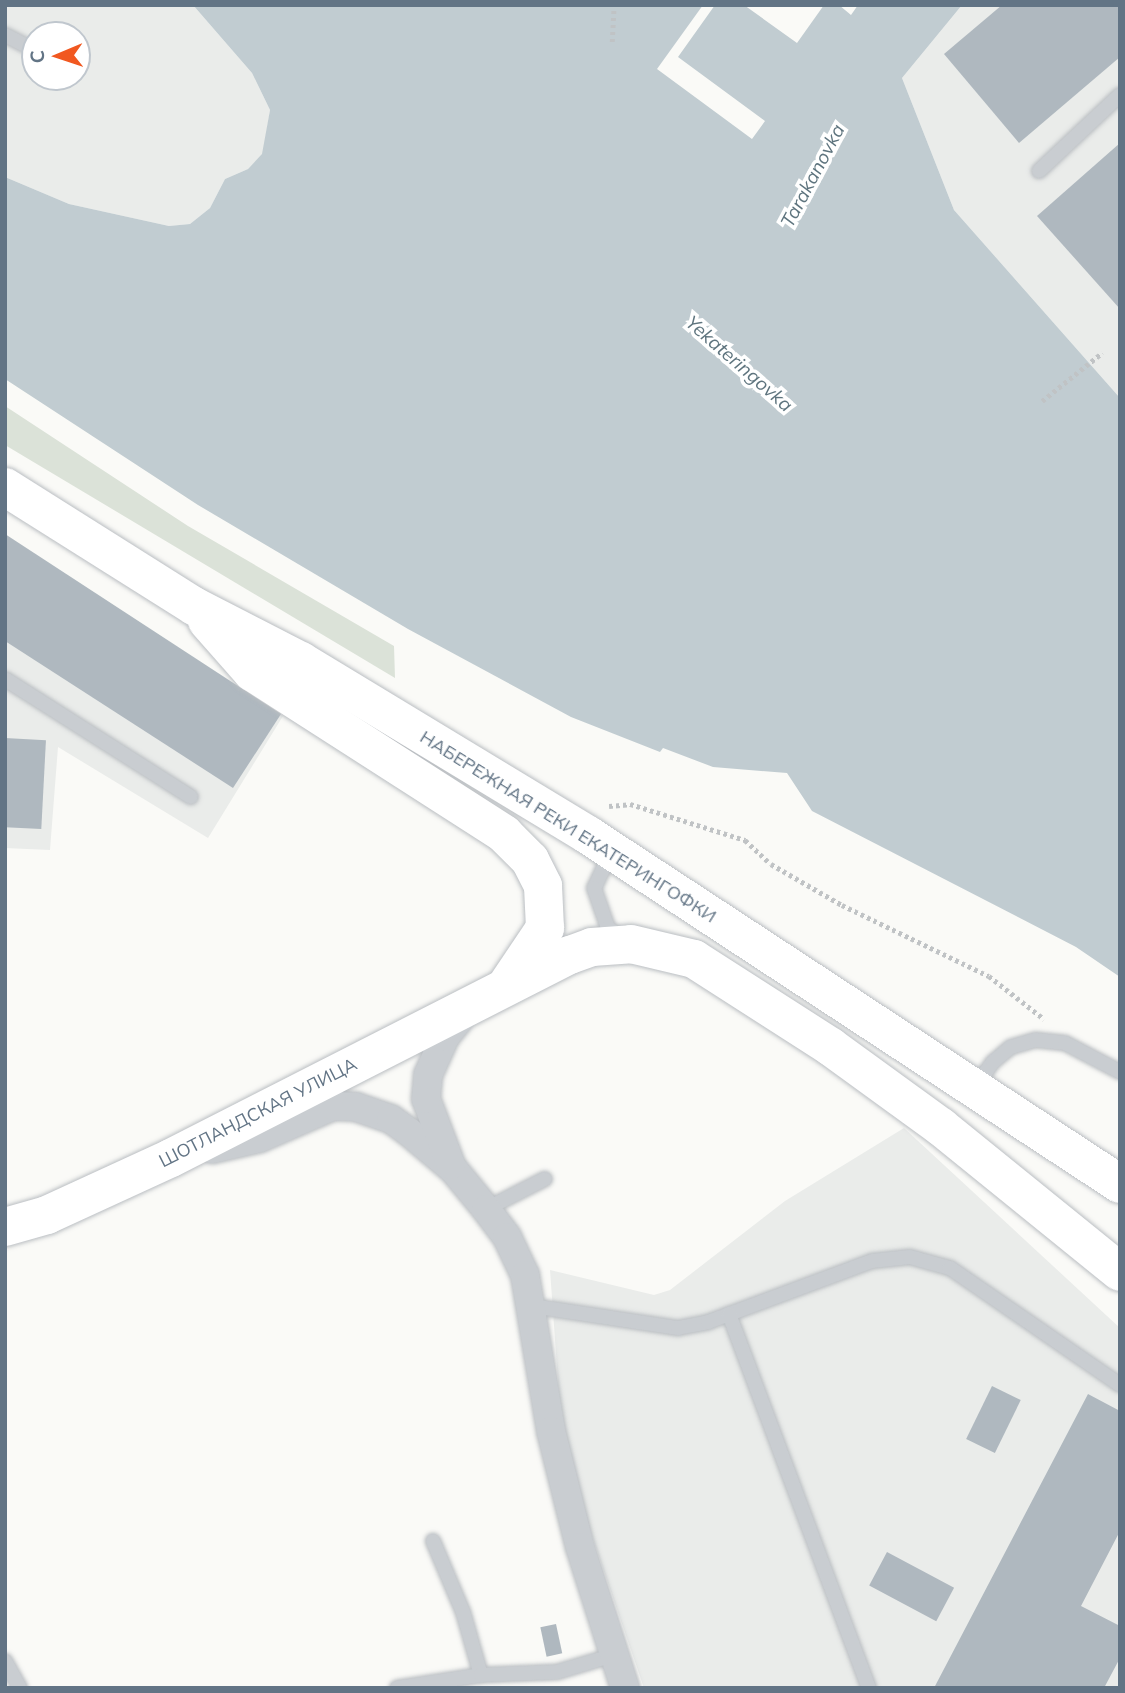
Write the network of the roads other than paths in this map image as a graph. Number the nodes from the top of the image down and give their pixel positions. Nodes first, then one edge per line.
1 (5, 35) edge
2 (21, 43) edge
3 (1120, 95) edge
4 (1039, 171) dead end
5 (5, 487) edge
6 (194, 606) junction
7 (5, 679) edge
8 (191, 797) dead end
9 (611, 851) junction
10 (631, 944) junction
11 (490, 994) junction
12 (1120, 1072) edge
13 (974, 1090) junction
14 (171, 1158) junction
15 (454, 1170) junction
16 (545, 1179) dead end
17 (1120, 1184) edge
18 (486, 1209) junction
19 (5, 1227) edge
20 (1120, 1272) edge
21 (533, 1306) junction
22 (729, 1314) junction
23 (1120, 1385) edge
24 (433, 1541) dead end
25 (614, 1655) junction
26 (5, 1661) edge
27 (481, 1675) junction
28 (20, 1688) edge
29 (397, 1688) edge
30 (625, 1688) edge
31 (869, 1688) edge

1 - 2 lane
3 - 4 lane
5 - 6 main road, НАБЕРЕЖНАЯ РЕКИ ЕКАТЕРИНГОФКИ
6 - 9 main road, НАБЕРЕЖНАЯ РЕКИ ЕКАТЕРИНГОФКИ
6 - 11 main road
7 - 8 lane
9 - 10 lane
9 - 13 main road, НАБЕРЕЖНАЯ РЕКИ ЕКАТЕРИНГОФКИ
10 - 11 main road, ШОТЛАНДСКАЯ УЛИЦА
10 - 20 main road, ШОТЛАНДСКАЯ УЛИЦА
11 - 14 main road, ШОТЛАНДСКАЯ УЛИЦА
11 - 15 street
12 - 13 lane
13 - 17 main road, НАБЕРЕЖНАЯ РЕКИ ЕКАТЕРИНГОФКИ
14 - 15 street
14 - 19 main road, ШОТЛАНДСКАЯ УЛИЦА
15 - 18 street
16 - 18 lane
18 - 21 street
21 - 22 lane
21 - 25 street
22 - 23 lane
22 - 31 lane
24 - 27 lane
25 - 27 lane
25 - 30 street
26 - 28 lane
27 - 29 lane

